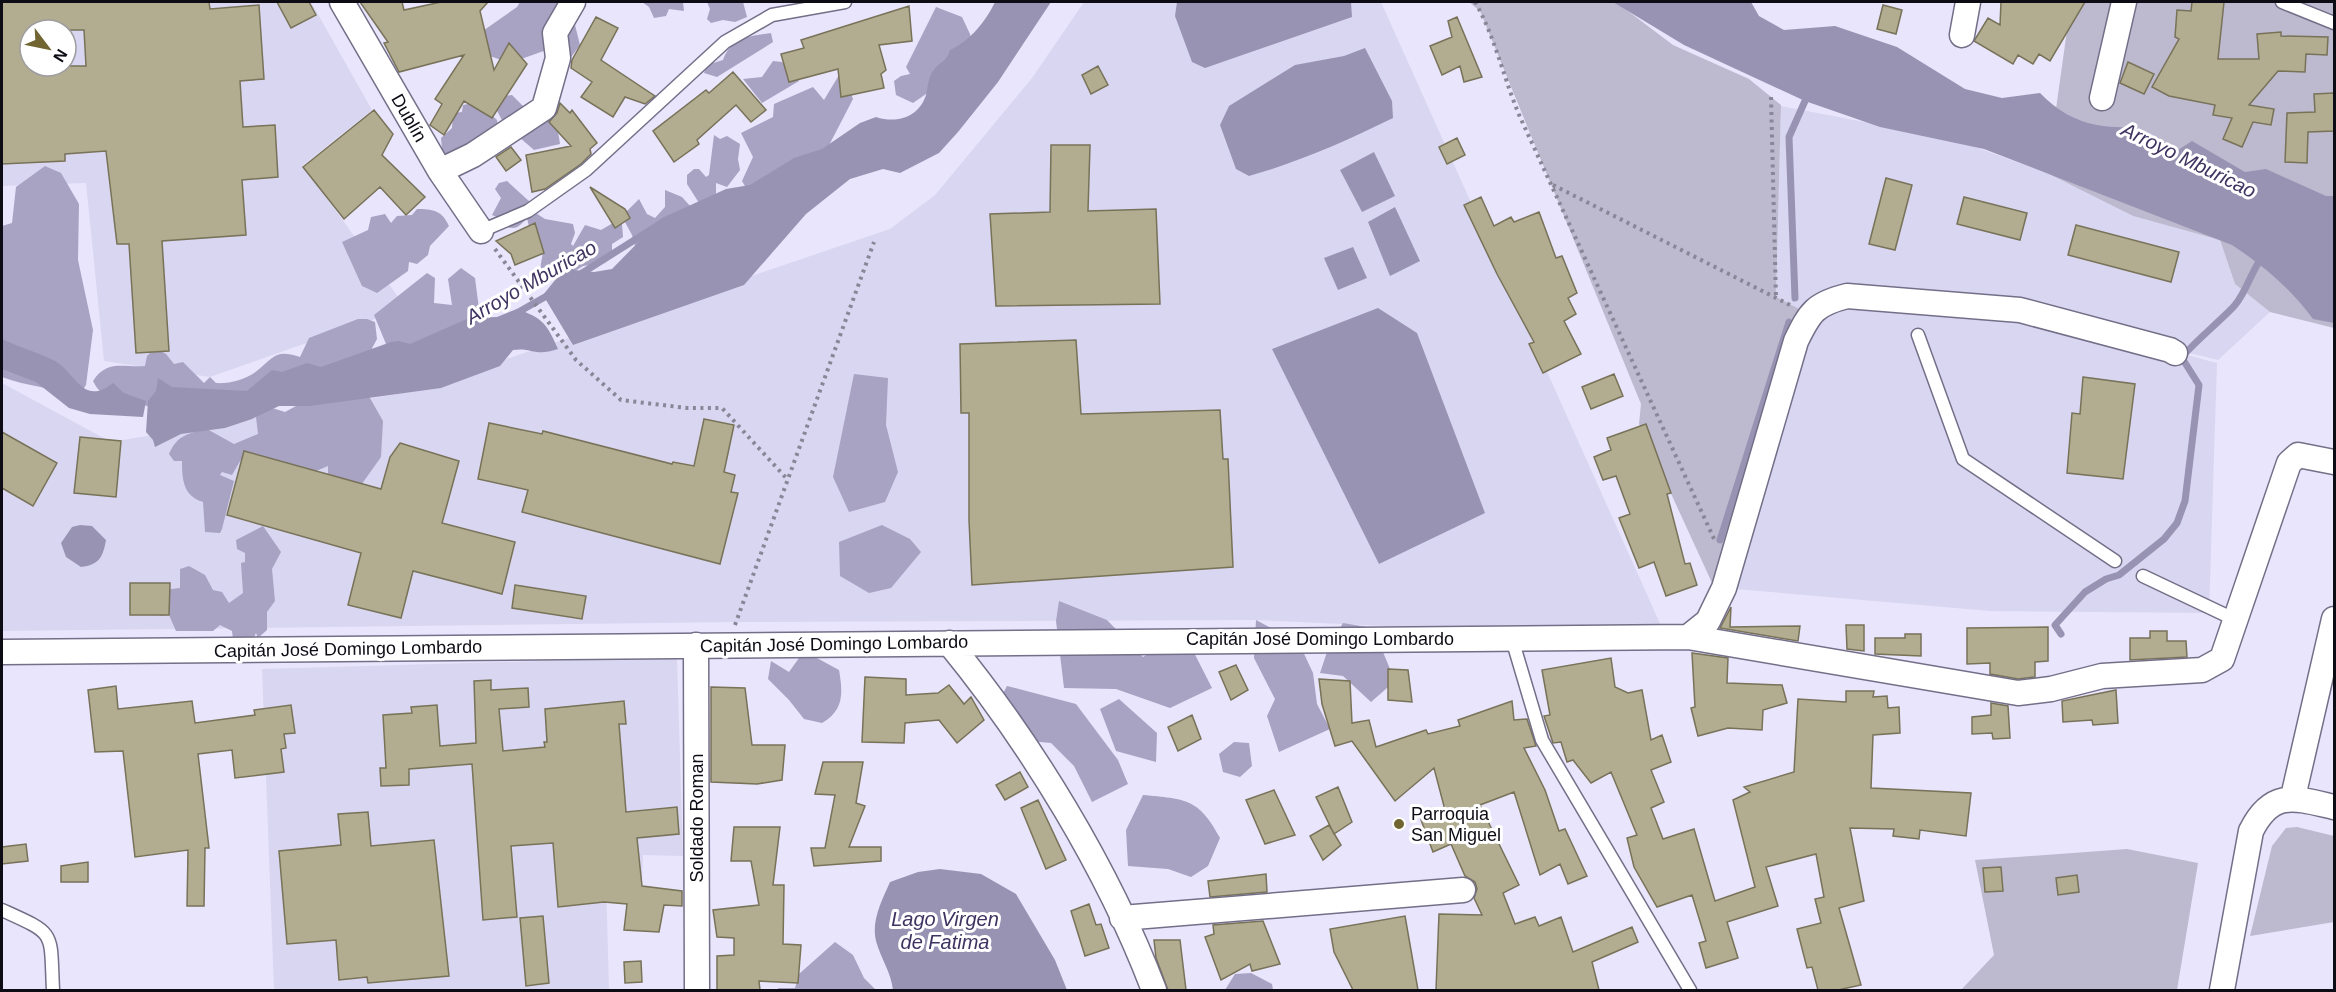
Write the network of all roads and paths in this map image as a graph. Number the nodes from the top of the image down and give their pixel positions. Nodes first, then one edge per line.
1 (342, 2) edge
2 (573, 2) edge
3 (845, 2) edge
4 (1474, 2) edge
5 (1968, 2) edge
6 (2124, 2) edge
7 (2282, 2) edge
8 (2334, 23) edge
9 (1962, 35) dead end
10 (1771, 97) dead end
11 (2102, 98) dead end
12 (440, 171) junction
13 (1551, 184) junction
14 (481, 231) junction
15 (874, 242) dead end
16 (1776, 298) junction
17 (1809, 314) junction
18 (1918, 335) dead end
19 (2175, 353) dead end
20 (2334, 462) edge
21 (788, 480) junction
22 (2115, 561) dead end
23 (1729, 572) junction
24 (2142, 576) dead end
25 (2235, 620) junction
26 (2333, 629) edge
27 (1677, 638) junction
28 (1512, 639) junction
29 (950, 643) junction
30 (696, 645) junction
31 (728, 645) junction
32 (2, 652) edge
33 (2293, 797) junction
34 (2334, 807) edge
35 (1463, 890) dead end
36 (2, 910) edge
37 (1122, 918) junction
38 (53, 990) edge
39 (697, 990) edge
40 (1154, 990) edge
41 (1690, 990) edge
42 (2222, 990) edge

1 - 12 street, Dublín
2 - 12 street
3 - 14 lane
4 - 13 path
5 - 9 street
6 - 11 street
7 - 8 lane
10 - 16 path
12 - 14 street, Dublín
13 - 16 path
13 - 23 path
14 - 21 path
15 - 21 path
16 - 17 path
17 - 19 street
17 - 23 street
18 - 22 lane
20 - 25 street, Capitán José Domingo Lombardo
21 - 31 path
23 - 27 street
24 - 25 lane
25 - 27 street, Capitán José Domingo Lombardo
26 - 33 street
27 - 28 street, Capitán José Domingo Lombardo
28 - 29 street, Capitán José Domingo Lombardo
28 - 41 lane
29 - 31 street, Capitán José Domingo Lombardo
29 - 37 street
30 - 31 street, Capitán José Domingo Lombardo
30 - 32 street, Capitán José Domingo Lombardo
30 - 39 street, Soldado Roman
33 - 34 street
33 - 42 street
35 - 37 street
36 - 38 lane
37 - 40 street

